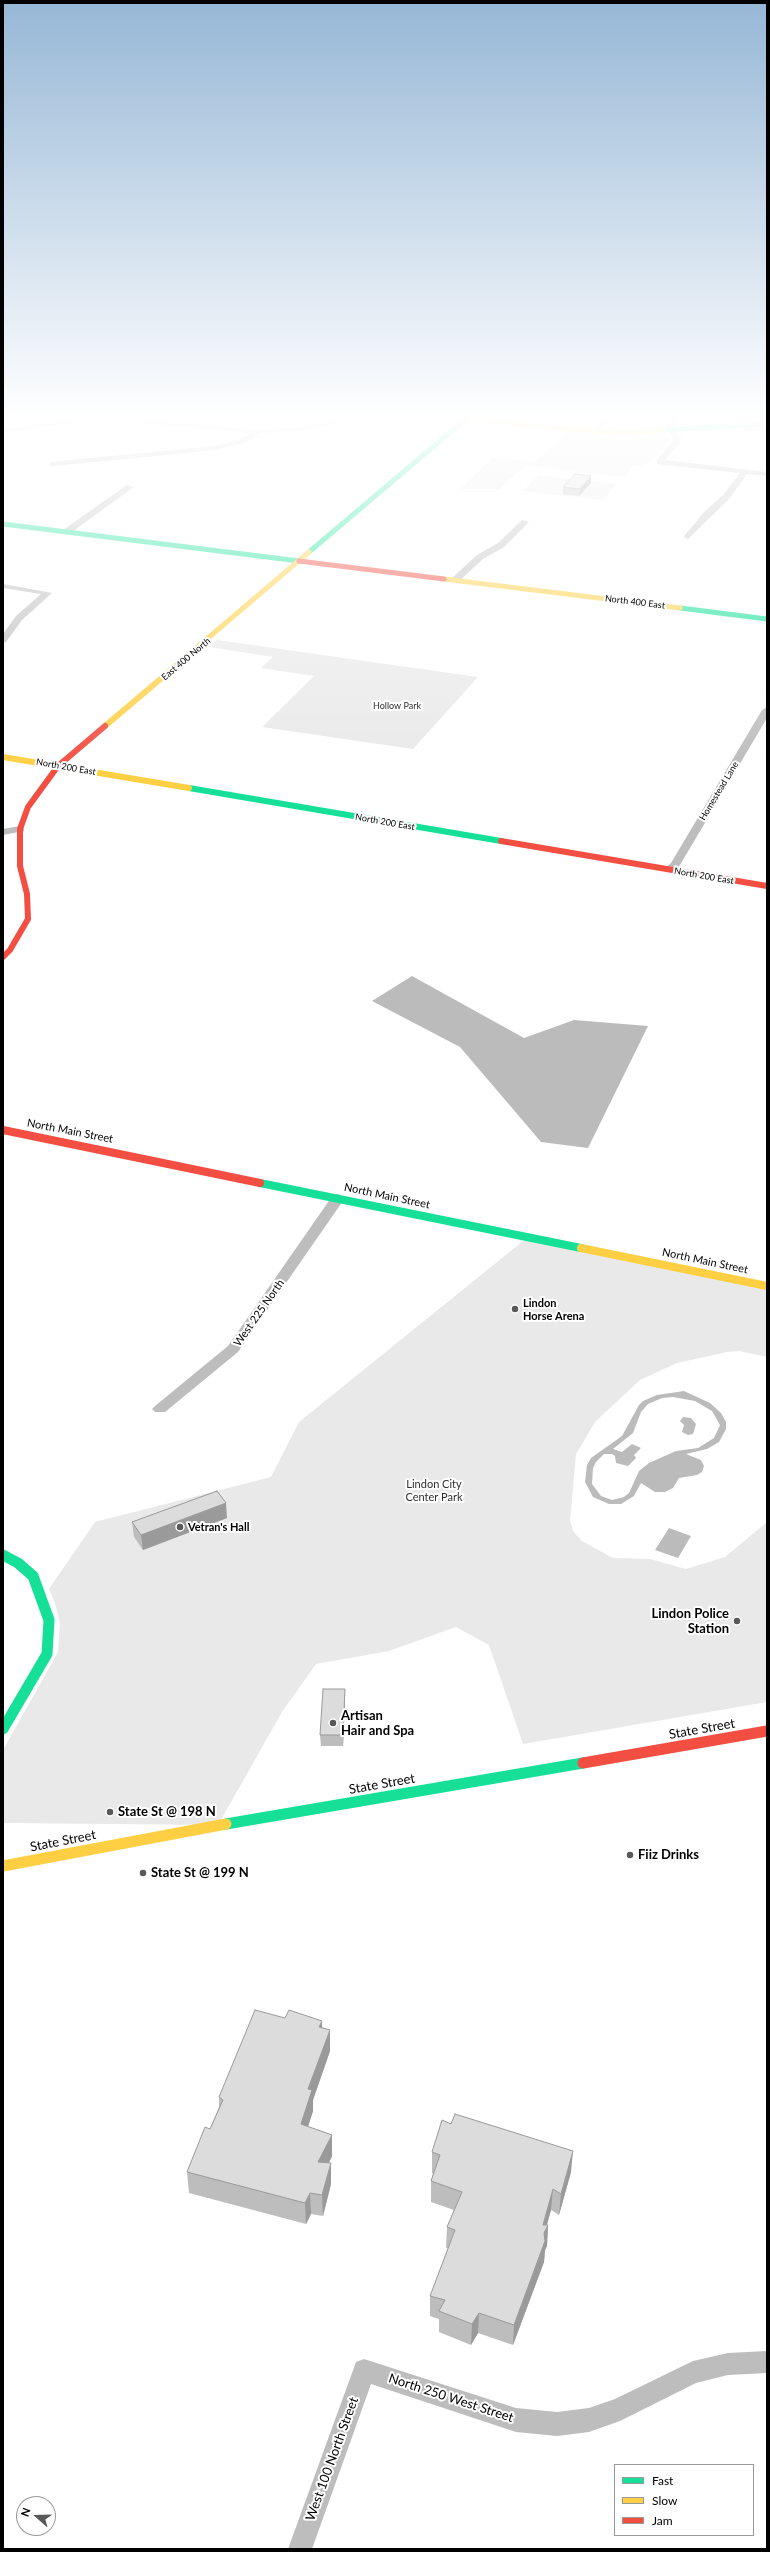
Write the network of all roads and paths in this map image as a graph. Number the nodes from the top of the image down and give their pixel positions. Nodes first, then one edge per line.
1 (66, 532) edge
2 (335, 532) edge
3 (515, 532) edge
4 (692, 532) edge
5 (688, 537) dead end
6 (300, 562) junction
7 (455, 580) junction
8 (3, 586) edge
9 (767, 619) edge
10 (3, 640) edge
11 (767, 710) edge
12 (3, 757) edge
13 (58, 766) junction
14 (20, 830) junction
15 (3, 832) edge
16 (669, 870) junction
17 (767, 886) edge
18 (3, 957) edge
19 (3, 1130) edge
20 (338, 1198) junction
21 (767, 1286) edge
22 (160, 1409) dead end
23 (3, 1555) edge
24 (3, 1729) edge
25 (767, 1731) edge
26 (3, 1866) edge
27 (767, 2362) edge
28 (364, 2370) joint
29 (300, 2549) edge

1 - 6 street, North 400 East
2 - 6 street, East 400 North
3 - 7 street
4 - 5 street
6 - 7 street, North 400 East
6 - 13 street, East 400 North
7 - 9 street, North 400 East
8 - 10 street
11 - 16 street, Homestead Lane
12 - 13 street, North 200 East
13 - 14 street, East 400 North
13 - 16 street, North 200 East
14 - 15 street
14 - 18 street, East 400 North
16 - 17 street, North 200 East
19 - 20 street, North Main Street
20 - 21 street, North Main Street
20 - 22 street, West 225 North
23 - 24 street
25 - 26 street, State Street
27 - 28 street, North 250 West Street
28 - 29 street, West 100 North Street

